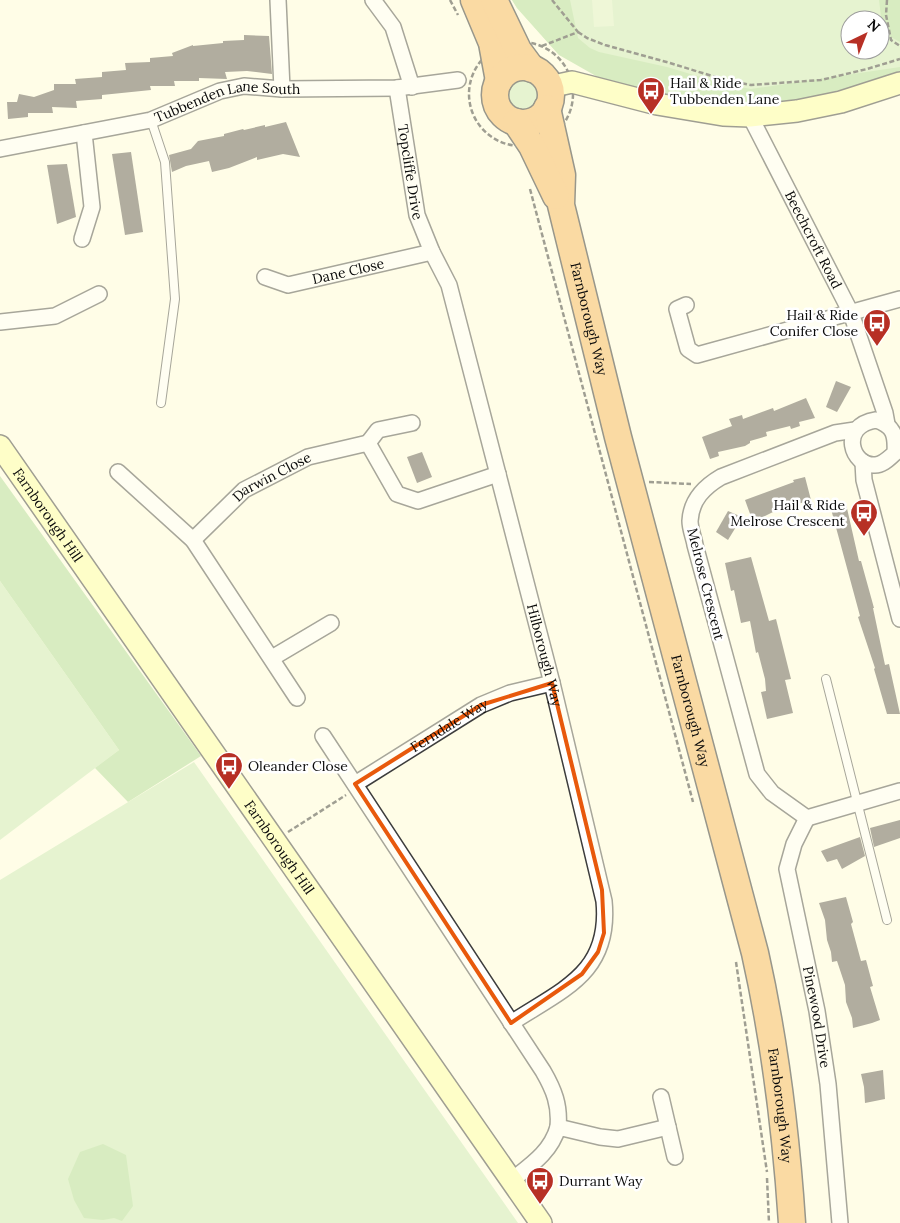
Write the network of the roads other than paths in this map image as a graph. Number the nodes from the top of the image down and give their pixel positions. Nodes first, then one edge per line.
1 (278, 0) edge
2 (373, 0) edge
3 (474, 0) edge
4 (494, 0) edge
5 (543, 78) junction
6 (458, 80) dead end
7 (499, 81) junction
8 (900, 82) edge
9 (404, 87) junction
10 (282, 89) junction
11 (750, 116) junction
12 (151, 120) junction
13 (516, 122) junction
14 (84, 133) junction
15 (0, 148) edge
16 (561, 205) junction
17 (82, 239) dead end
18 (432, 252) junction
19 (265, 277) dead end
20 (99, 294) dead end
21 (900, 299) edge
22 (686, 305) dead end
23 (851, 313) junction
24 (0, 322) edge
25 (161, 403) dead end
26 (412, 423) dead end
27 (887, 424) junction
28 (855, 430) junction
29 (368, 443) junction
30 (0, 446) edge
31 (898, 453) edge
32 (863, 462) junction
33 (118, 472) dead end
34 (498, 474) junction
35 (193, 540) junction
36 (900, 619) edge
37 (331, 623) dead end
38 (272, 658) junction
39 (826, 679) dead end
40 (552, 683) junction
41 (297, 698) dead end
42 (323, 736) dead end
43 (355, 784) junction
44 (900, 791) edge
45 (859, 803) junction
46 (807, 818) junction
47 (887, 920) dead end
48 (511, 1023) junction
49 (661, 1097) dead end
50 (558, 1127) junction
51 (668, 1127) junction
52 (675, 1157) dead end
53 (512, 1180) junction
54 (541, 1223) edge
55 (792, 1223) edge
56 (840, 1223) edge

1 - 10 street
2 - 9 street, Topcliffe Drive
3 - 7 highway
4 - 5 highway, Farnborough Way
5 - 7 highway
5 - 11 main road
5 - 13 highway
5 - 16 highway, Farnborough Way
6 - 9 street, Tubbenden Lane South
7 - 13 highway
8 - 11 main road
9 - 10 street, Tubbenden Lane South
9 - 18 street, Topcliffe Drive
10 - 12 street, Tubbenden Lane South
11 - 23 street, Beechcroft Road
12 - 14 street, Tubbenden Lane South
12 - 25 lane
13 - 16 highway, Farnborough Way
14 - 15 street, Tubbenden Lane South
14 - 17 street
16 - 55 highway, Farnborough Way
18 - 19 street, Dane Close
18 - 34 street, Hilborough Way
20 - 24 street
21 - 23 street
22 - 23 street
23 - 27 street, Beechcroft Road
26 - 29 street, Darwin Close
27 - 28 street
27 - 31 street
28 - 32 street
28 - 46 street, Melrose Crescent
29 - 34 street
29 - 35 street, Darwin Close
30 - 53 main road, Farnborough Hill
31 - 32 street
32 - 36 street
33 - 35 street
34 - 40 street, Hilborough Way
35 - 38 street
37 - 38 street
38 - 41 street
39 - 45 lane
40 - 43 street, Ferndale Way
40 - 48 street, Hilborough Way
42 - 43 street
43 - 48 street
44 - 45 street
45 - 46 street
45 - 47 lane
46 - 56 street, Pinewood Drive
48 - 50 street
49 - 51 street
50 - 51 street
50 - 53 street
51 - 52 street
53 - 54 main road, Farnborough Hill

